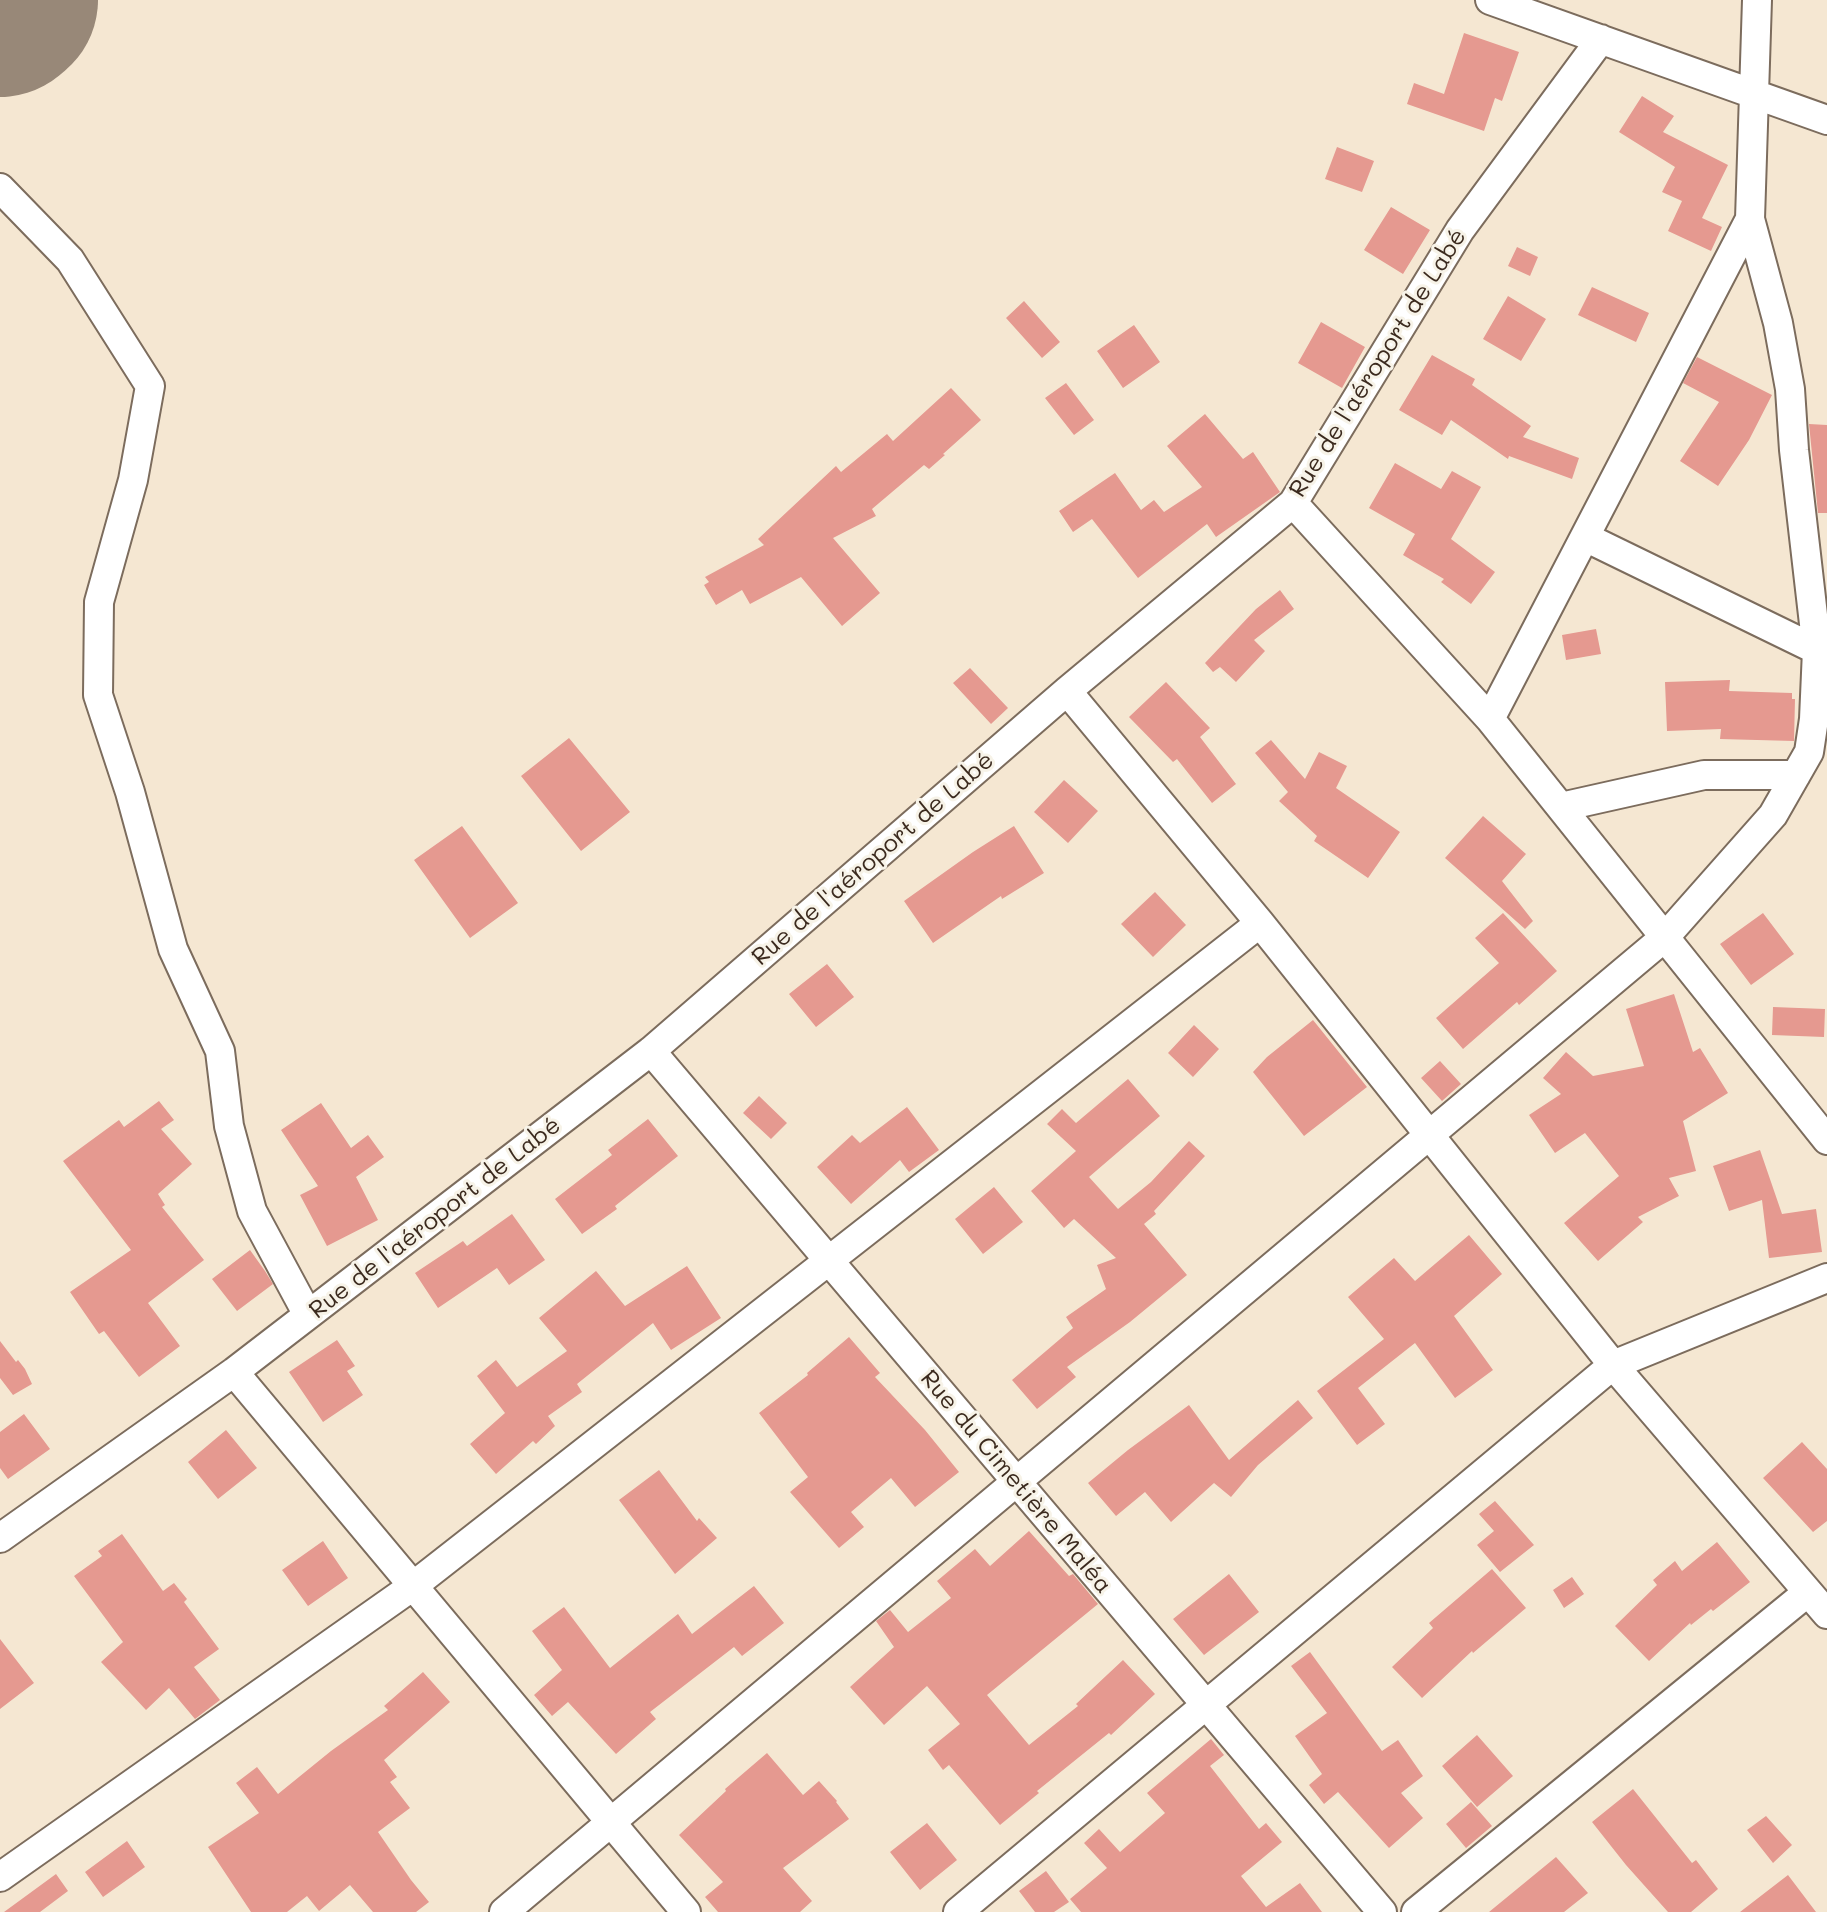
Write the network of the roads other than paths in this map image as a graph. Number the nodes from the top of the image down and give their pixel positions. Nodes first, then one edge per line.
1 (1490, 0) edge
2 (1757, 0) edge
3 (1601, 40) junction
4 (1754, 94) junction
5 (1827, 120) edge
6 (0, 188) edge
7 (1750, 219) junction
8 (1293, 503) junction
9 (1585, 537) junction
10 (1822, 652) edge
11 (1067, 691) junction
12 (1490, 719) junction
13 (1796, 775) junction
14 (1561, 807) junction
15 (1260, 923) junction
16 (1665, 937) junction
17 (651, 1051) junction
18 (1429, 1134) junction
19 (1827, 1140) edge
20 (829, 1260) junction
21 (1827, 1278) edge
22 (308, 1315) junction
23 (1613, 1365) junction
24 (234, 1372) junction
25 (1016, 1482) junction
26 (0, 1538) edge
27 (413, 1586) junction
28 (1808, 1592) junction
29 (1827, 1614) edge
30 (1206, 1705) junction
31 (611, 1822) junction
32 (0, 1877) edge
33 (504, 1912) edge
34 (686, 1912) edge
35 (958, 1912) edge
36 (1382, 1912) edge
37 (1416, 1912) edge

1 - 3 street
2 - 4 street
3 - 4 street
3 - 8 street, Rue de l'aéroport de Labé
4 - 5 street
4 - 7 street
6 - 22 street
7 - 9 street
7 - 10 street
8 - 11 street, Rue de l'aéroport de Labé
8 - 12 street
9 - 10 street
9 - 12 street
10 - 13 street
11 - 15 street
11 - 17 street, Rue de l'aéroport de Labé
12 - 14 street
13 - 14 street
13 - 16 street
14 - 16 street
15 - 18 street
15 - 20 street
16 - 18 street
16 - 19 street
17 - 20 street, Rue du Cimetière Maléa
17 - 22 street, Rue de l'aéroport de Labé
18 - 23 street
18 - 25 street
20 - 25 street, Rue du Cimetière Maléa
20 - 27 street
21 - 23 street
22 - 24 street, Rue de l'aéroport de Labé
23 - 28 street
23 - 30 street
24 - 26 street, Rue de l'aéroport de Labé
24 - 27 street
25 - 30 street, Rue du Cimetière Maléa
25 - 31 street
27 - 31 street
27 - 32 street
28 - 29 street
28 - 37 street
30 - 35 street
30 - 36 street, Rue du Cimetière Maléa
31 - 33 street
31 - 34 street

